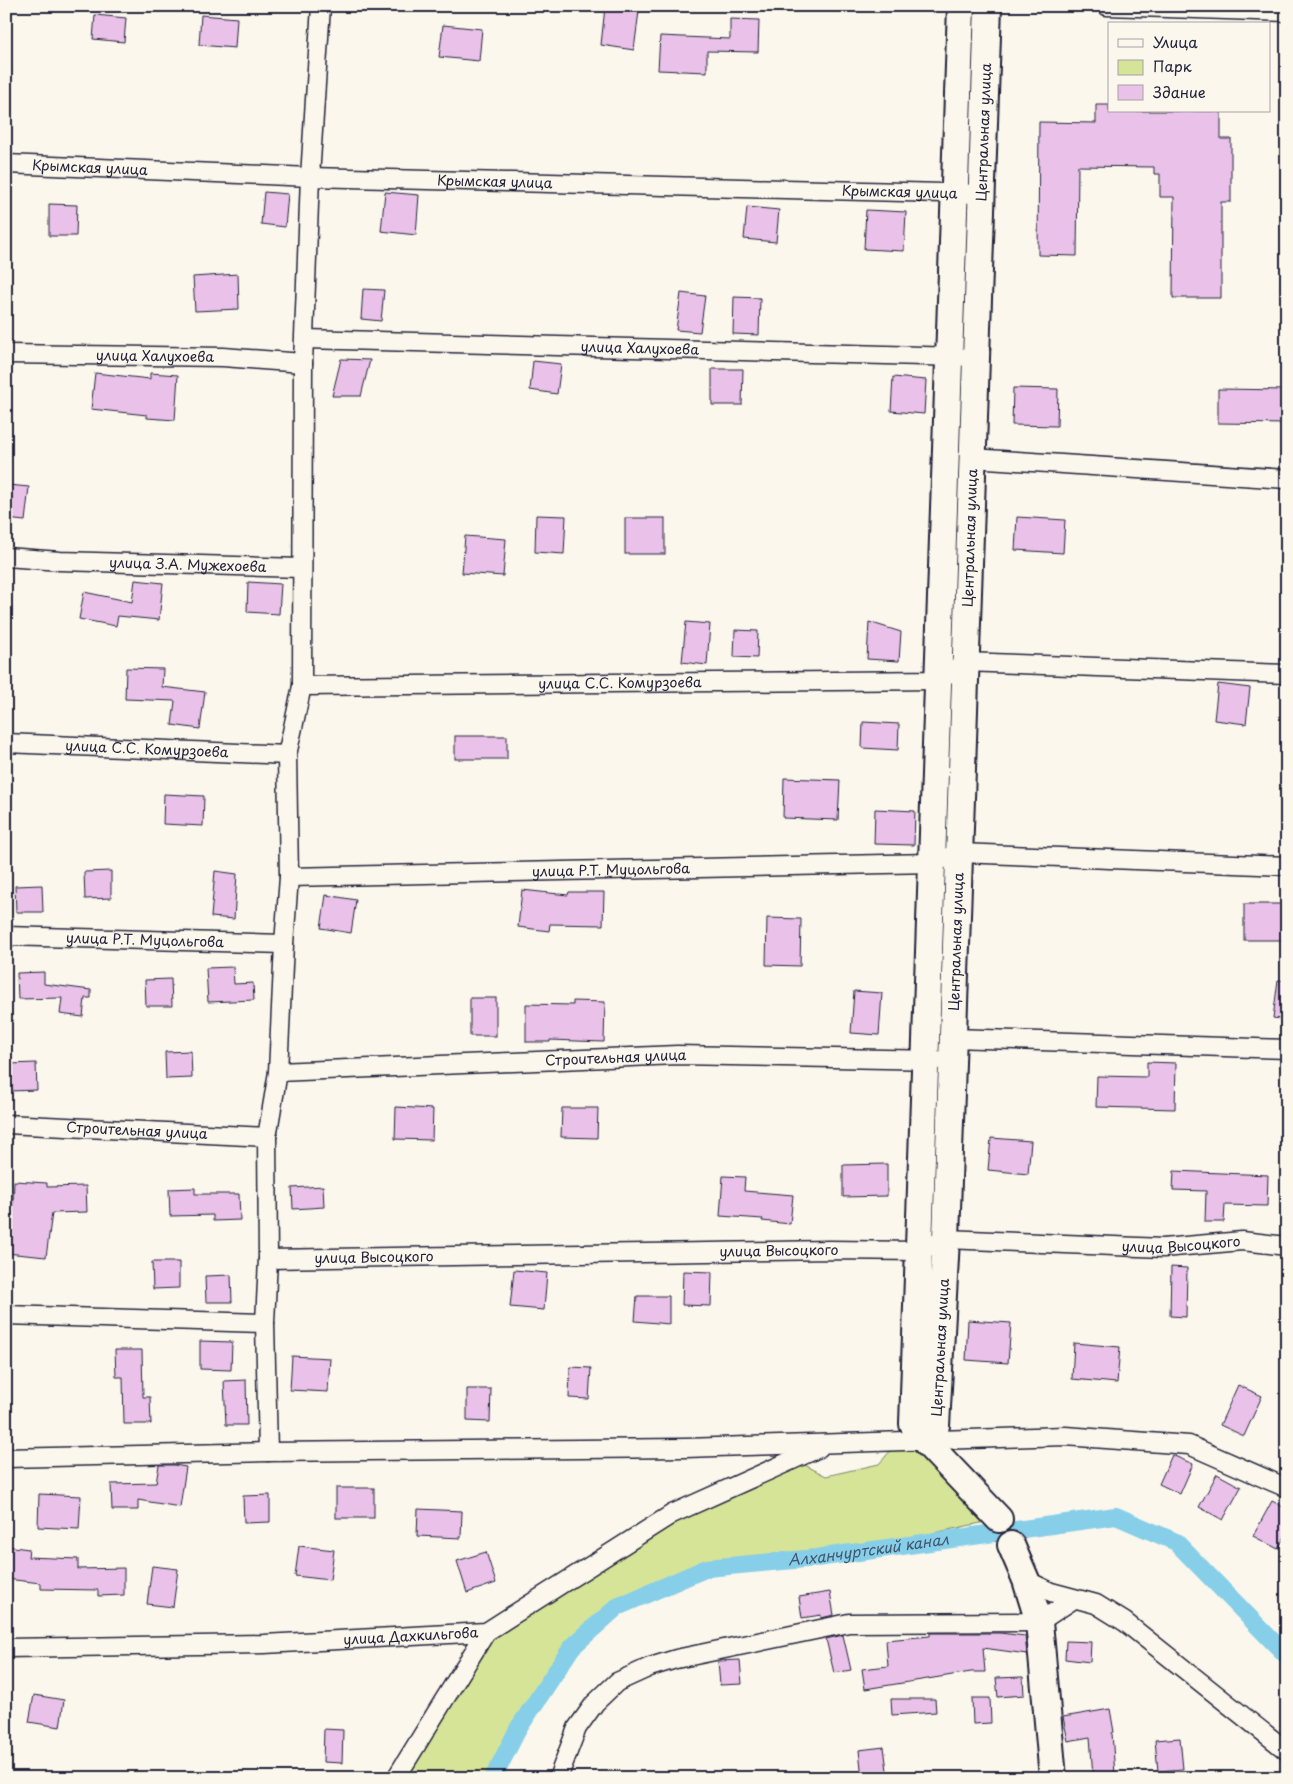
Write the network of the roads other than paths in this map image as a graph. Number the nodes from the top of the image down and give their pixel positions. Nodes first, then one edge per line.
1 (321, 6) edge
2 (961, 6) edge
3 (988, 6) edge
4 (1107, 6) edge
5 (1287, 12) edge
6 (6, 164) edge
7 (310, 177) junction
8 (955, 193) junction
9 (982, 194) junction
10 (305, 339) junction
11 (6, 354) edge
12 (949, 356) junction
13 (976, 358) junction
14 (303, 363) junction
15 (972, 458) junction
16 (1287, 480) edge
17 (6, 557) edge
18 (301, 568) junction
19 (965, 662) junction
20 (1287, 674) edge
21 (938, 680) junction
22 (302, 686) junction
23 (6, 743) edge
24 (287, 755) junction
25 (959, 853) junction
26 (932, 863) junction
27 (1287, 866) edge
28 (290, 877) junction
29 (6, 936) edge
30 (284, 944) junction
31 (952, 1049) junction
32 (1287, 1049) edge
33 (926, 1060) junction
34 (278, 1072) junction
35 (6, 1124) edge
36 (267, 1137) junction
37 (946, 1239) junction
38 (1287, 1246) edge
39 (919, 1251) junction
40 (268, 1259) junction
41 (6, 1315) edge
42 (265, 1323) junction
43 (924, 1434) junction
44 (826, 1444) junction
45 (268, 1452) junction
46 (6, 1458) edge
47 (1287, 1488) edge
48 (999, 1520) dead end
49 (1011, 1545) dead end
50 (1026, 1580) junction
51 (1074, 1599) junction
52 (1039, 1622) junction
53 (486, 1632) junction
54 (6, 1648) edge
55 (1287, 1751) edge
56 (396, 1778) edge
57 (558, 1778) edge
58 (1053, 1778) edge

1 - 7 street
2 - 8 street, Центральная улица
3 - 9 street, Центральная улица
4 - 5 street
6 - 7 street, Крымская улица
7 - 8 street, Крымская улица
7 - 10 street
8 - 9 street, Крымская улица
8 - 12 street, Центральная улица
9 - 13 street, Центральная улица
10 - 12 street, улица Халухоева
10 - 14 street
11 - 14 street, улица Халухоева
12 - 13 street, улица Халухоева
12 - 21 street, Центральная улица
13 - 15 street, Центральная улица
14 - 18 street
15 - 16 street
15 - 19 street, Центральная улица
17 - 18 street, улица З.А. Мужехоева
18 - 22 street
19 - 20 street
19 - 21 street
19 - 25 street, Центральная улица
21 - 22 street, улица С.С. Комурзоева
21 - 26 street, Центральная улица
22 - 24 street
23 - 24 street, улица С.С. Комурзоева
24 - 28 street
25 - 26 street, улица Р.Т. Муцольгова
25 - 27 street
25 - 31 street, Центральная улица
26 - 28 street, улица Р.Т. Муцольгова
26 - 33 street, Центральная улица
28 - 30 street
29 - 30 street, улица Р.Т. Муцольгова
30 - 34 street
31 - 32 street, Строительная улица
31 - 33 street, Строительная улица
31 - 37 street, Центральная улица
33 - 34 street, Строительная улица
33 - 39 street, Центральная улица
34 - 36 street
35 - 36 street, Строительная улица
36 - 40 street
37 - 38 street, улица Высоцкого
37 - 39 street, улица Высоцкого
37 - 43 street, Центральная улица
39 - 40 street, улица Высоцкого
39 - 43 street, Центральная улица
40 - 42 street
41 - 42 street
42 - 45 street
43 - 44 street
43 - 47 street
43 - 48 street
44 - 45 street
44 - 53 street, улица Дахкильгова
45 - 46 street
49 - 50 street
50 - 51 street
50 - 52 street
51 - 52 street
51 - 55 street
52 - 57 street
52 - 58 street
53 - 54 street, улица Дахкильгова
53 - 56 street

